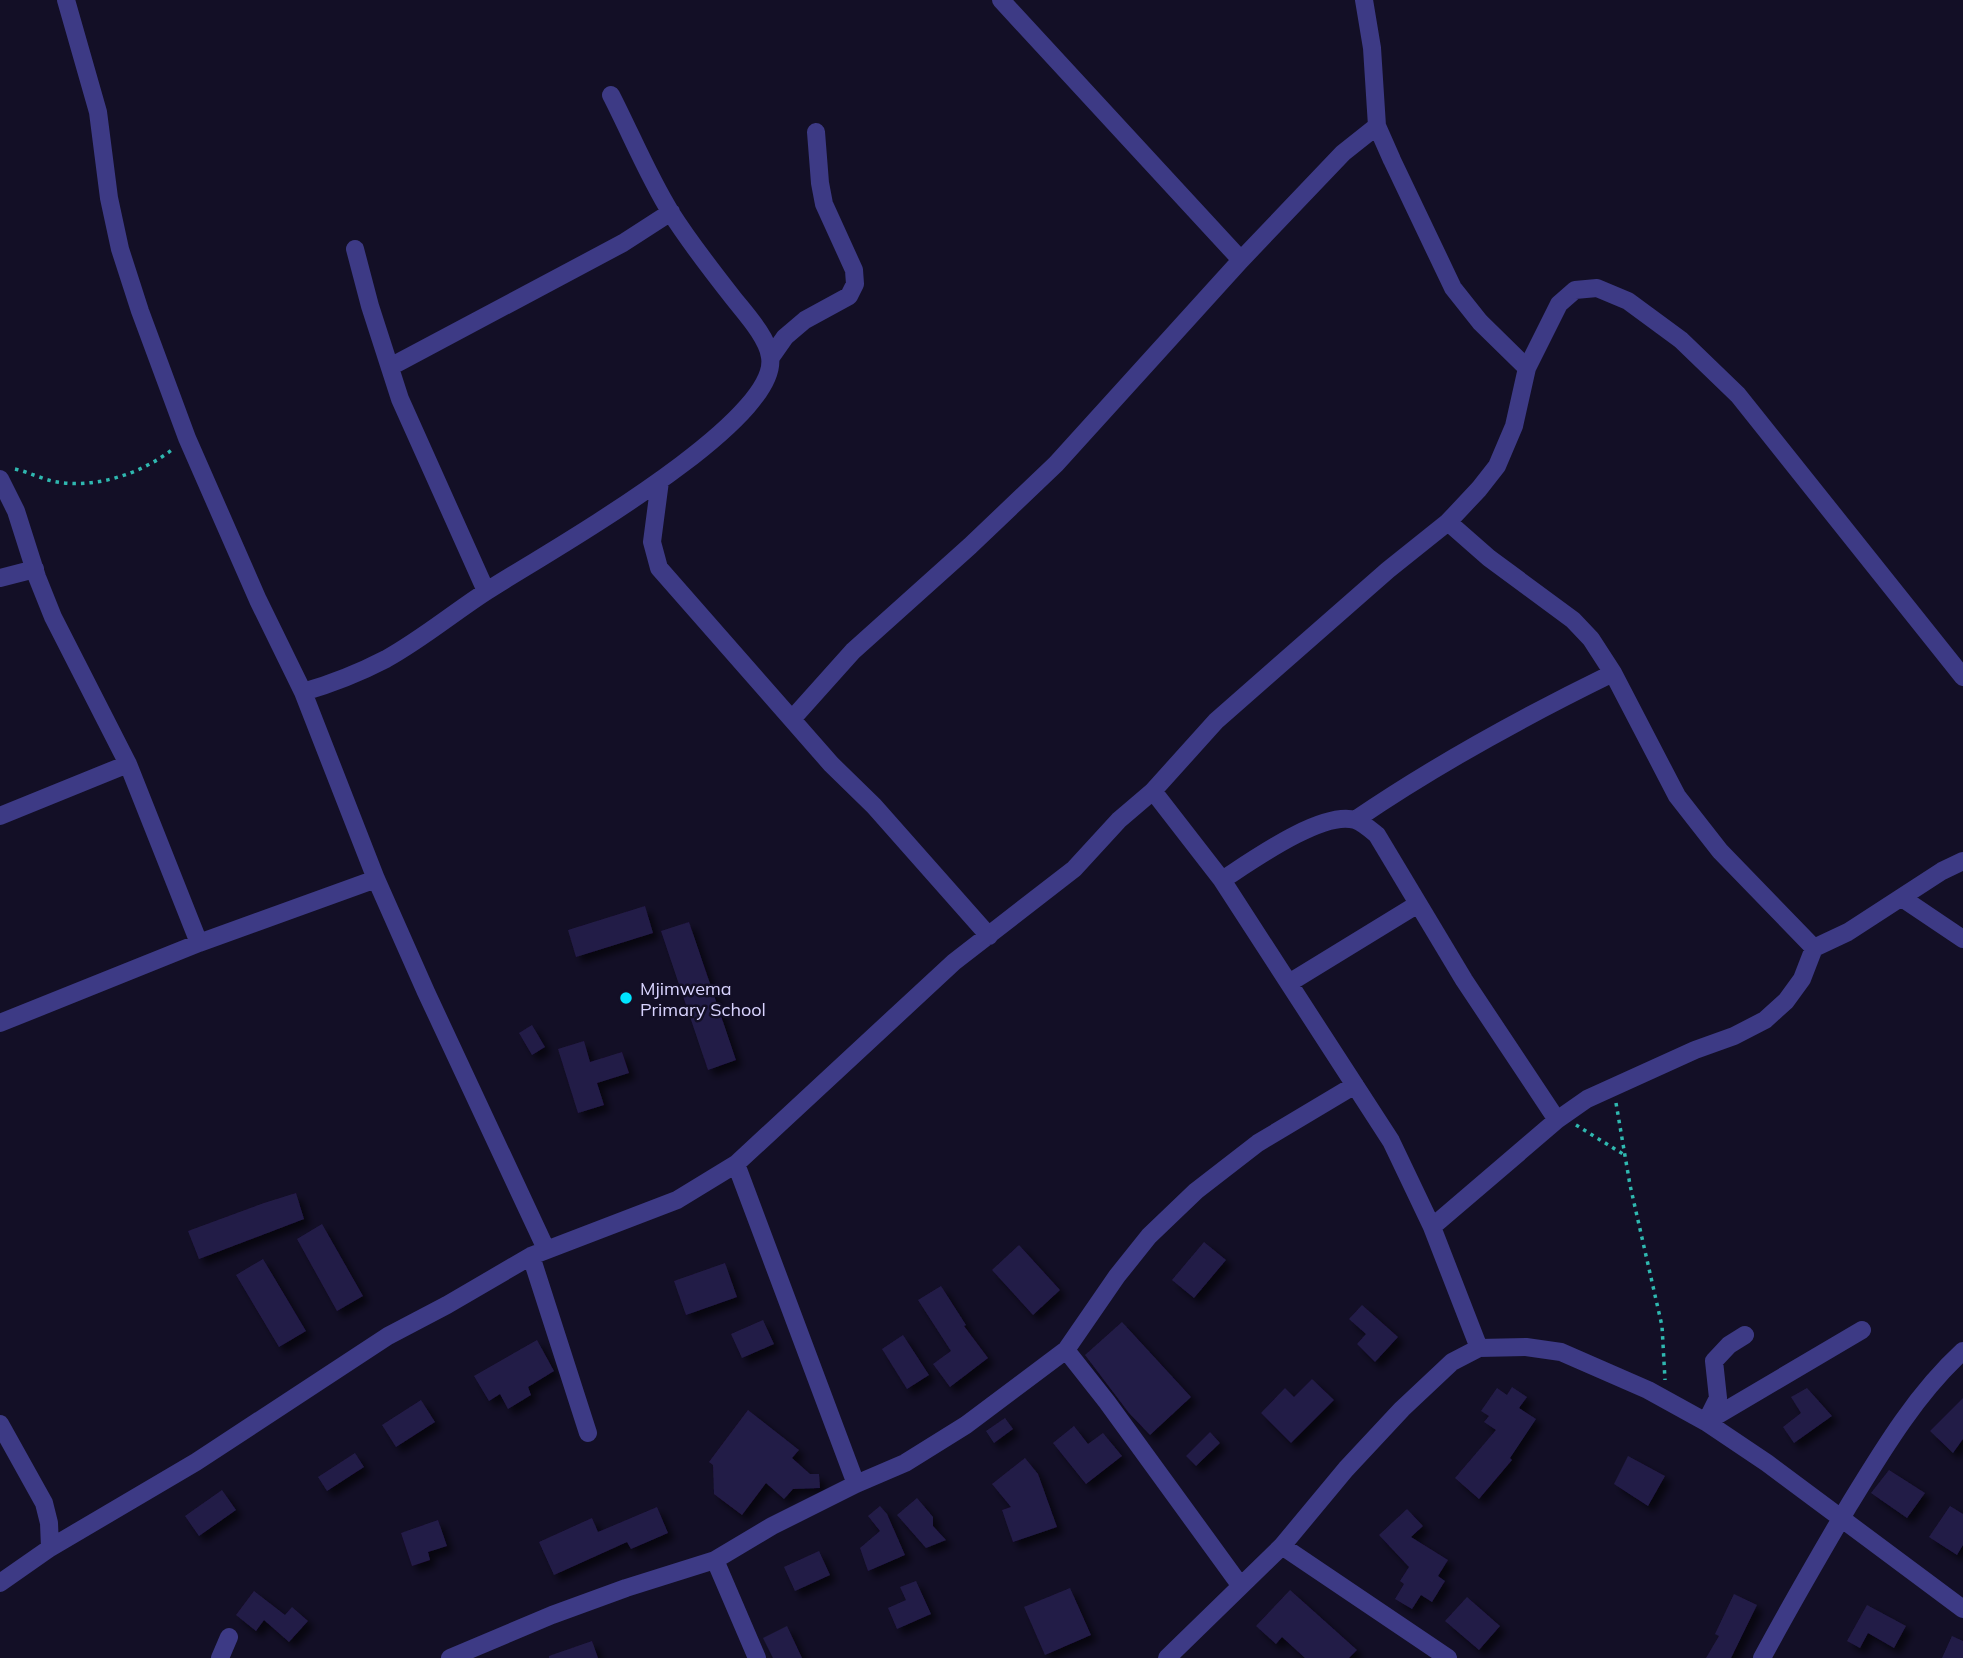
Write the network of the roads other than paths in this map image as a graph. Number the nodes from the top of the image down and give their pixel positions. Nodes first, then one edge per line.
1 (66, 0) edge
2 (1002, 0) edge
3 (1364, 0) edge
4 (611, 95) dead end
5 (1377, 126) junction
6 (816, 132) dead end
7 (671, 212) junction
8 (355, 249) dead end
9 (1241, 260) junction
10 (771, 357) junction
11 (390, 367) junction
12 (1527, 368) junction
13 (5, 473) edge
14 (660, 481) junction
15 (1448, 522) junction
16 (35, 569) junction
17 (0, 578) edge
18 (486, 591) junction
19 (1613, 673) junction
20 (1963, 677) edge
21 (303, 692) junction
22 (793, 718) junction
23 (128, 764) junction
24 (1153, 791) junction
25 (0, 816) edge
26 (1354, 820) junction
27 (1963, 861) edge
28 (376, 879) junction
29 (1222, 880) junction
30 (1902, 898) junction
31 (1418, 904) junction
32 (989, 936) junction
33 (1963, 939) edge
34 (200, 943) junction
35 (1814, 948) junction
36 (1289, 983) junction
37 (0, 1024) edge
38 (1355, 1085) junction
39 (1560, 1118) junction
40 (736, 1164) junction
41 (1432, 1227) junction
42 (539, 1252) junction
43 (1862, 1330) dead end
44 (1745, 1335) dead end
45 (1479, 1348) junction
46 (1066, 1350) junction
47 (1963, 1351) edge
48 (1706, 1422) junction
49 (0, 1424) edge
50 (588, 1433) dead end
51 (856, 1484) junction
52 (1841, 1520) junction
53 (1282, 1546) junction
54 (50, 1548) junction
55 (715, 1560) junction
56 (0, 1583) edge
57 (1240, 1586) junction
58 (1963, 1609) edge
59 (229, 1637) dead end
60 (220, 1658) edge
61 (450, 1658) edge
62 (757, 1658) edge
63 (1167, 1658) edge
64 (1448, 1658) edge
65 (1762, 1658) edge

1 - 21 street
2 - 9 street
3 - 5 street
4 - 7 street
5 - 9 street
5 - 12 street
6 - 10 street
7 - 10 street
7 - 11 street
8 - 11 street
9 - 22 street
10 - 14 street
11 - 18 street
12 - 15 street
12 - 20 street
13 - 16 street
14 - 18 street
14 - 22 street
15 - 19 street
15 - 24 street
16 - 17 street
16 - 23 street
18 - 21 street
19 - 26 street
19 - 35 street
21 - 28 street
22 - 32 street
23 - 25 street
23 - 34 street
24 - 29 street
24 - 32 street
26 - 29 street
26 - 31 street
27 - 30 street
28 - 34 street
28 - 42 street
29 - 36 street
30 - 33 street
30 - 35 street
31 - 36 street
31 - 39 street
32 - 40 street
34 - 37 street
35 - 39 street
36 - 38 street
38 - 41 street
38 - 46 street
39 - 41 street
40 - 42 street
40 - 51 street
41 - 45 street
42 - 50 street
42 - 54 street
43 - 48 street
44 - 48 street
45 - 48 street
45 - 53 street
46 - 51 street
46 - 57 street
47 - 52 street
48 - 52 street
49 - 54 street
51 - 55 street
52 - 58 street
52 - 65 street
53 - 57 street
53 - 64 street
54 - 56 street
55 - 61 street
55 - 62 street
57 - 63 street
59 - 60 street

